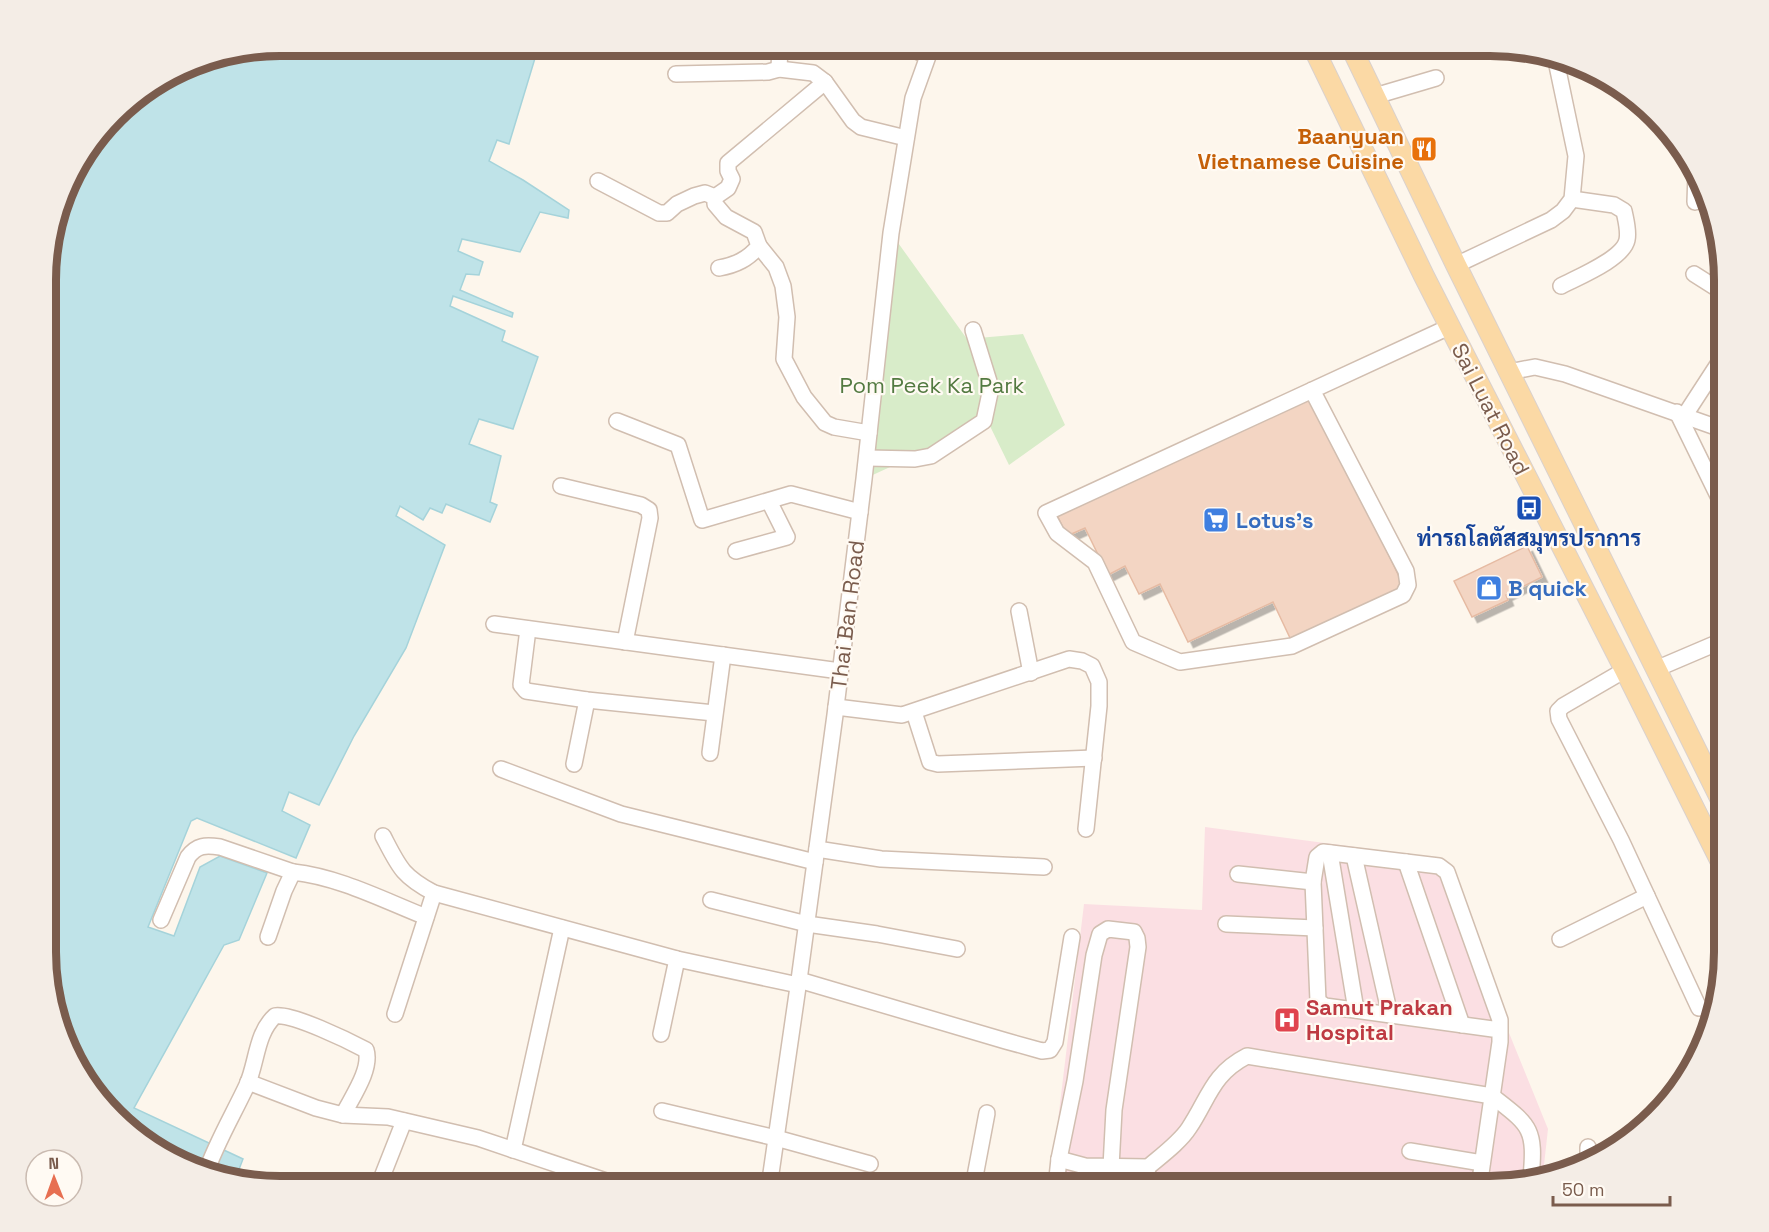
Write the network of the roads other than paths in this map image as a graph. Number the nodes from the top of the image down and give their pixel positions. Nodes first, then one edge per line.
1 (780, 56) edge
2 (928, 56) edge
3 (1317, 56) edge
4 (1355, 56) edge
5 (1557, 66) edge
6 (779, 69) junction
7 (676, 74) dead end
8 (1436, 78) dead end
9 (825, 82) junction
10 (1375, 96) junction
11 (906, 138) junction
12 (598, 181) dead end
13 (1695, 193) edge
14 (715, 197) junction
15 (1572, 199) junction
16 (1695, 202) dead end
17 (759, 246) junction
18 (1456, 265) junction
19 (719, 268) dead end
20 (1694, 274) dead end
21 (1561, 286) dead end
22 (1714, 287) edge
23 (1449, 327) junction
24 (973, 330) dead end
25 (1714, 368) edge
26 (1509, 372) junction
27 (1312, 390) junction
28 (1681, 413) junction
29 (617, 421) dead end
30 (1714, 426) edge
31 (869, 433) junction
32 (867, 458) junction
33 (561, 486) dead end
34 (1714, 486) edge
35 (769, 501) junction
36 (860, 512) junction
37 (736, 551) dead end
38 (1018, 611) dead end
39 (494, 624) dead end
40 (528, 628) junction
41 (625, 642) junction
42 (1714, 643) edge
43 (723, 655) junction
44 (1653, 663) junction
45 (1625, 670) junction
46 (840, 671) junction
47 (1031, 673) junction
48 (587, 700) junction
49 (836, 707) junction
50 (914, 712) junction
51 (714, 713) junction
52 (710, 753) dead end
53 (1094, 758) junction
54 (574, 764) dead end
55 (501, 769) dead end
56 (1714, 786) edge
57 (1086, 829) dead end
58 (383, 836) dead end
59 (1714, 848) edge
60 (1330, 853) junction
61 (816, 856) junction
62 (1354, 856) junction
63 (1406, 862) junction
64 (1044, 867) dead end
65 (293, 872) junction
66 (1238, 874) dead end
67 (1313, 882) junction
68 (434, 893) junction
69 (1647, 896) junction
70 (711, 900) dead end
71 (426, 917) junction
72 (161, 920) dead end
73 (807, 924) junction
74 (1226, 924) dead end
75 (562, 928) junction
76 (1315, 928) junction
77 (268, 937) dead end
78 (1072, 938) dead end
79 (1560, 939) dead end
80 (957, 949) dead end
81 (677, 959) junction
82 (799, 982) junction
83 (1699, 1008) dead end
84 (1356, 1010) junction
85 (396, 1014) dead end
86 (1390, 1015) junction
87 (1462, 1025) junction
88 (1500, 1030) junction
89 (661, 1034) dead end
90 (248, 1082) junction
91 (1492, 1096) junction
92 (662, 1111) dead end
93 (987, 1113) dead end
94 (343, 1115) junction
95 (404, 1121) junction
96 (776, 1138) junction
97 (1588, 1147) dead end
98 (513, 1150) junction
99 (1410, 1151) dead end
100 (1588, 1153) edge
101 (1059, 1159) junction
102 (870, 1164) dead end
103 (1482, 1164) junction
104 (209, 1165) edge
105 (1111, 1167) junction
106 (1148, 1167) junction
107 (1532, 1172) edge
108 (382, 1176) edge
109 (587, 1176) edge
110 (771, 1176) edge
111 (975, 1176) edge
112 (1057, 1176) edge
113 (1147, 1176) edge
114 (1480, 1176) edge

1 - 6 street
2 - 11 street, Thai Ban Road
3 - 23 main road, Sai Luat Road
4 - 10 main road, Sai Luat Road
5 - 15 street
6 - 7 street
6 - 9 street
8 - 10 street
9 - 11 street
9 - 14 street
10 - 18 main road, Sai Luat Road
11 - 31 street, Thai Ban Road
12 - 14 street
13 - 16 street
14 - 17 street
15 - 18 street
15 - 21 street
17 - 19 street
17 - 31 street
18 - 26 main road, Sai Luat Road
20 - 22 street
23 - 27 street
23 - 45 main road, Sai Luat Road
24 - 32 street
25 - 28 street
26 - 28 street
26 - 44 main road, Sai Luat Road
27 - 27 street
28 - 30 street
28 - 34 street
29 - 35 street
31 - 32 street, Thai Ban Road
32 - 36 street, Thai Ban Road
33 - 41 street
35 - 36 street
35 - 37 street
36 - 46 street, Thai Ban Road
38 - 47 street
39 - 40 street
40 - 41 street
40 - 48 street
41 - 43 street
42 - 44 street
43 - 46 street
43 - 51 street
44 - 45 main road
44 - 56 main road, Sai Luat Road
45 - 59 main road, Sai Luat Road
45 - 69 street
46 - 49 street, Thai Ban Road
47 - 50 street
47 - 53 street
48 - 51 street
48 - 54 street
49 - 50 street
49 - 61 street, Thai Ban Road
50 - 53 street
51 - 52 street
53 - 57 street
55 - 61 street
58 - 68 street
60 - 62 street
60 - 67 street
60 - 84 street
61 - 64 street
61 - 73 street, Thai Ban Road
62 - 63 street
62 - 86 street
63 - 87 street
63 - 88 street
65 - 71 street
65 - 72 street
65 - 77 street
66 - 67 street
67 - 76 street
68 - 71 street
68 - 75 street
69 - 79 street
69 - 83 street
70 - 73 street
71 - 85 street
73 - 80 street
73 - 82 street, Thai Ban Road
74 - 76 street
75 - 81 street
75 - 98 street
76 - 84 street
78 - 82 street
81 - 82 street
81 - 89 street
82 - 96 street, Thai Ban Road
84 - 86 street
86 - 87 street
87 - 88 street
88 - 91 street
90 - 94 street
90 - 94 street
90 - 104 street
91 - 103 street
91 - 106 street
91 - 107 street
92 - 96 street
93 - 111 street
94 - 95 street
95 - 98 street
95 - 108 street
96 - 102 street
96 - 110 street, Thai Ban Road
97 - 100 street
98 - 109 street
99 - 103 street
101 - 105 street
101 - 105 street
101 - 112 street
103 - 114 street
105 - 106 street
106 - 113 street

